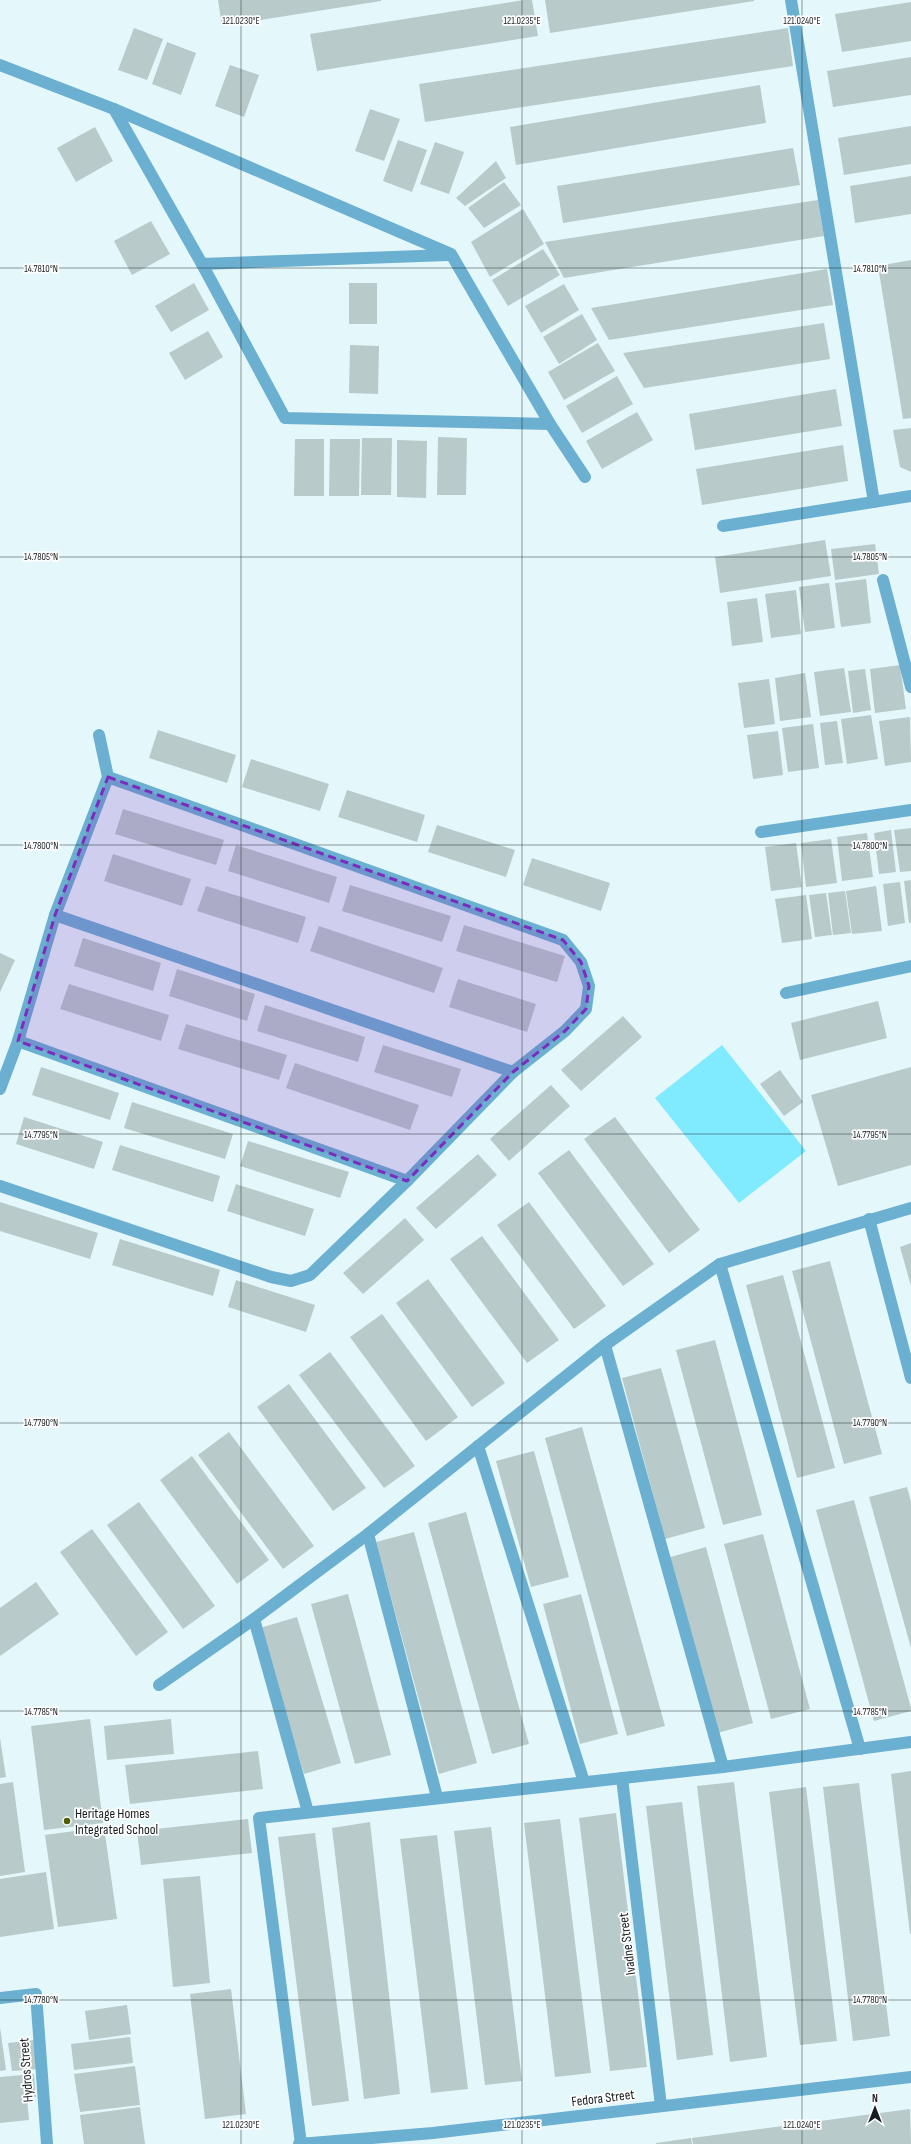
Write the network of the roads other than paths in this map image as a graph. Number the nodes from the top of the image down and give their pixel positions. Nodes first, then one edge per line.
1 (791, 0) edge
2 (0, 65) edge
3 (114, 109) junction
4 (451, 254) junction
5 (202, 264) junction
6 (550, 424) junction
7 (585, 477) dead end
8 (911, 496) edge
9 (874, 502) junction
10 (723, 526) dead end
11 (883, 580) dead end
12 (911, 686) edge
13 (99, 735) dead end
14 (108, 777) junction
15 (911, 810) edge
16 (761, 832) dead end
17 (55, 915) junction
18 (911, 966) edge
19 (786, 993) dead end
20 (18, 1041) junction
21 (512, 1072) junction
22 (0, 1089) edge
23 (407, 1181) junction
24 (0, 1186) edge
25 (911, 1208) edge
26 (869, 1219) junction
27 (720, 1264) junction
28 (605, 1345) junction
29 (911, 1378) edge
30 (478, 1446) junction
31 (368, 1534) junction
32 (254, 1619) junction
33 (159, 1685) dead end
34 (911, 1742) edge
35 (860, 1749) junction
36 (723, 1767) junction
37 (622, 1778) junction
38 (584, 1782) junction
39 (437, 1797) junction
40 (308, 1812) junction
41 (0, 1998) edge
42 (911, 2077) edge
43 (661, 2106) junction
44 (433, 2139) edge
45 (47, 2144) edge
46 (300, 2144) edge

1 - 9 street
2 - 3 street
3 - 4 street
3 - 5 street
4 - 5 street
4 - 6 street
5 - 6 street
6 - 7 street
8 - 9 street
9 - 10 street
11 - 12 street
13 - 14 street
14 - 17 street
14 - 21 street
15 - 16 street
17 - 20 street
17 - 21 street
18 - 19 street
20 - 22 street
20 - 23 street
21 - 23 street
23 - 24 street
25 - 26 street
26 - 27 street
26 - 29 street
27 - 28 street
27 - 35 street
28 - 30 street
28 - 36 street
30 - 31 street
30 - 38 street
31 - 32 street
31 - 39 street
32 - 33 street
32 - 40 street
34 - 35 street
35 - 36 street
36 - 37 street
37 - 38 street
37 - 43 street, Ivadne Street
38 - 39 street
39 - 40 street
40 - 46 street
41 - 45 street, Hydros Street
42 - 43 street, Fedora Street
43 - 44 street, Fedora Street
44 - 46 street, Fedora Street

